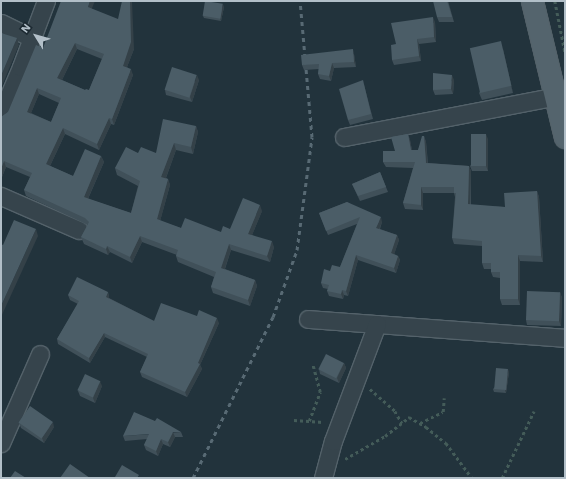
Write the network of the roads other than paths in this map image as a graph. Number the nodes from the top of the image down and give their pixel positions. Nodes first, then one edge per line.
1 (46, 1) edge
2 (532, 1) edge
3 (1, 23) edge
4 (32, 38) junction
5 (556, 96) junction
6 (1, 114) edge
7 (344, 137) dead end
8 (565, 137) edge
9 (1, 196) edge
10 (79, 230) dead end
11 (308, 319) dead end
12 (377, 324) junction
13 (565, 338) edge
14 (40, 354) dead end
15 (1, 443) edge
16 (324, 472) edge

1 - 4 street
2 - 5 main road
3 - 4 street
4 - 6 street
5 - 7 street
5 - 8 main road
9 - 10 street
11 - 12 street
12 - 13 street
12 - 16 street
14 - 15 street

